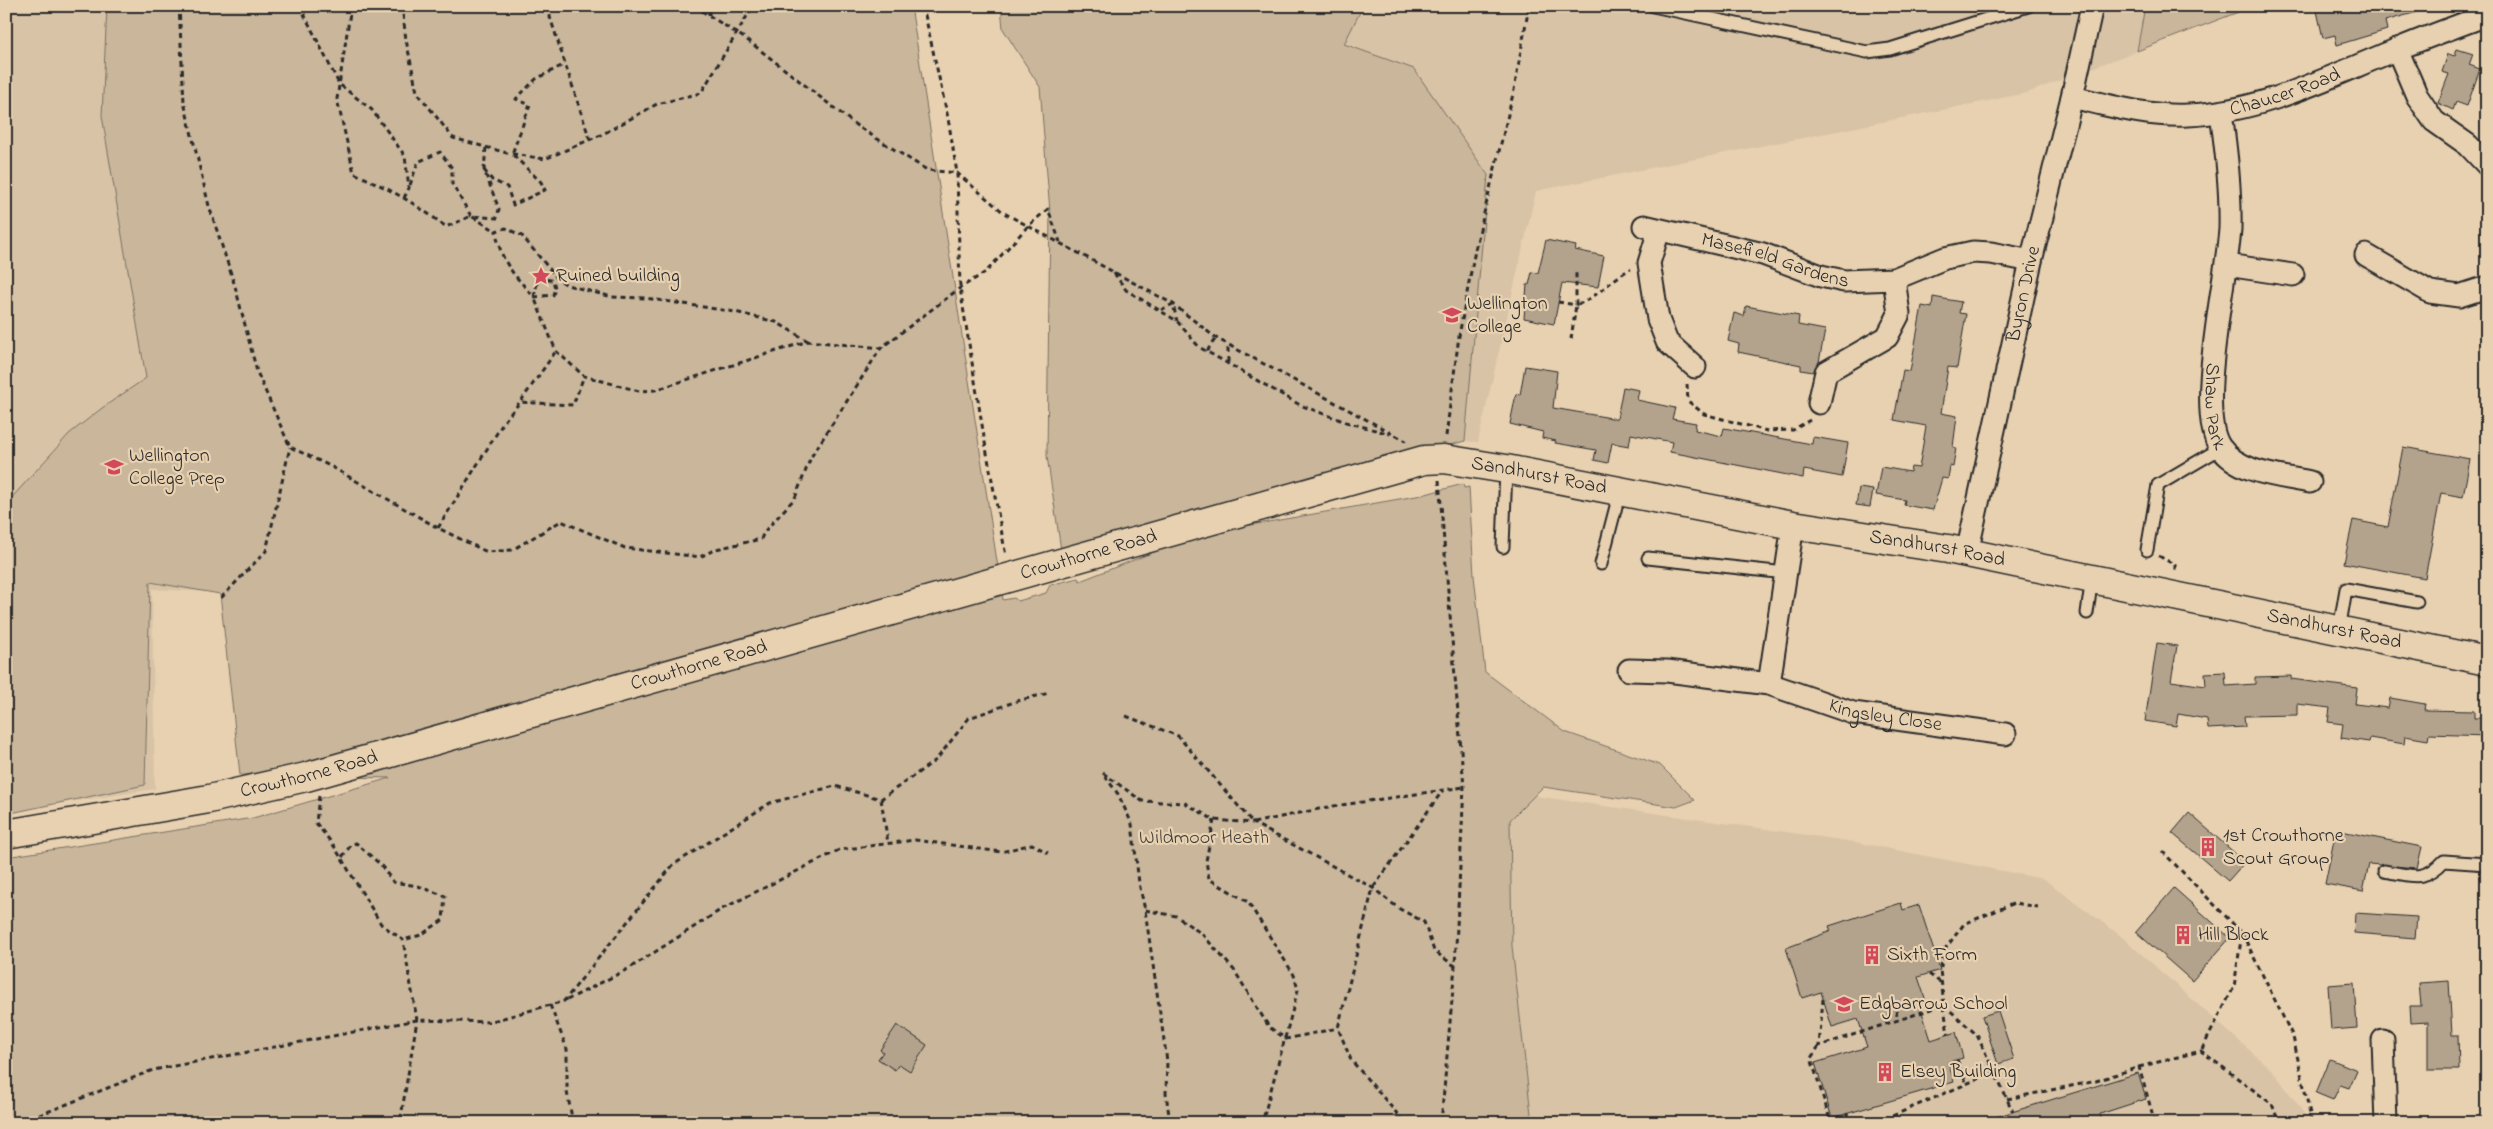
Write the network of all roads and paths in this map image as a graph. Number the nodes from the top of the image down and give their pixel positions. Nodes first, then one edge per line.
1 (179, 6) edge
2 (305, 6) edge
3 (351, 6) edge
4 (402, 6) edge
5 (550, 6) edge
6 (694, 6) edge
7 (709, 6) edge
8 (753, 6) edge
9 (916, 6) edge
10 (923, 6) edge
11 (1529, 6) edge
12 (1654, 6) edge
13 (2028, 6) edge
14 (2092, 6) edge
15 (924, 12) junction
16 (708, 15) junction
17 (2487, 15) edge
18 (737, 33) junction
19 (2397, 49) junction
20 (565, 64) junction
21 (339, 84) junction
22 (2072, 97) junction
23 (2221, 112) junction
24 (590, 140) junction
25 (486, 147) junction
26 (512, 154) junction
27 (2487, 165) edge
28 (484, 170) junction
29 (957, 173) junction
30 (409, 188) junction
31 (404, 198) junction
32 (471, 216) junction
33 (1028, 226) junction
34 (496, 231) junction
35 (1060, 242) junction
36 (2366, 255) dead end
37 (2031, 261) junction
38 (1649, 265) junction
39 (2227, 265) junction
40 (1113, 272) junction
41 (1576, 273) dead end
42 (2294, 275) dead end
43 (555, 279) junction
44 (1894, 279) junction
45 (2487, 286) edge
46 (960, 288) junction
47 (534, 297) junction
48 (1558, 302) dead end
49 (1173, 304) junction
50 (1576, 305) junction
51 (1160, 310) junction
52 (1177, 321) junction
53 (1216, 338) junction
54 (1570, 339) dead end
55 (808, 341) junction
56 (1228, 345) junction
57 (881, 348) junction
58 (1207, 351) junction
59 (556, 352) junction
60 (1228, 362) junction
61 (1690, 363) joint
62 (584, 376) junction
63 (520, 402) junction
64 (1819, 403) joint
65 (1396, 436) junction
66 (1408, 442) dead end
67 (290, 447) junction
68 (2221, 448) junction
69 (1441, 467) junction
70 (1506, 469) junction
71 (1385, 470) joint
72 (2310, 482) dead end
73 (1620, 490) junction
74 (1793, 525) junction
75 (438, 528) junction
76 (1503, 547) dead end
77 (2147, 550) joint
78 (1967, 553) junction
79 (1648, 558) dead end
80 (1601, 564) dead end
81 (1786, 573) junction
82 (2175, 576) dead end
83 (1022, 578) junction
84 (2092, 578) junction
85 (221, 598) dead end
86 (2417, 602) dead end
87 (2086, 613) dead end
88 (2338, 630) junction
89 (2487, 660) edge
90 (1629, 670) dead end
91 (1769, 684) junction
92 (1049, 693) dead end
93 (1126, 716) dead end
94 (2005, 734) dead end
95 (1464, 787) junction
96 (1443, 790) junction
97 (319, 793) dead end
98 (881, 799) junction
99 (1214, 820) junction
100 (1253, 823) junction
101 (6, 834) edge
102 (888, 843) junction
103 (2162, 851) dead end
104 (1048, 852) dead end
105 (342, 858) junction
106 (2487, 864) edge
107 (2384, 871) dead end
108 (1373, 888) junction
109 (2038, 907) dead end
110 (1145, 910) junction
111 (2242, 933) junction
112 (403, 940) junction
113 (1454, 966) junction
114 (1929, 974) dead end
115 (1941, 984) junction
116 (1823, 999) dead end
117 (564, 1001) junction
118 (550, 1004) junction
119 (1944, 1005) junction
120 (1896, 1011) dead end
121 (417, 1020) junction
122 (1898, 1020) junction
123 (1338, 1028) junction
124 (1948, 1035) dead end
125 (1286, 1039) junction
126 (2384, 1040) dead end
127 (1819, 1046) junction
128 (2201, 1051) junction
129 (1957, 1060) dead end
130 (2139, 1067) junction
131 (1994, 1072) junction
132 (1967, 1084) junction
133 (2006, 1099) junction
134 (2013, 1112) dead end
135 (1847, 1113) dead end
136 (13, 1123) edge
137 (400, 1123) edge
138 (573, 1123) edge
139 (1170, 1123) edge
140 (1262, 1123) edge
141 (1401, 1123) edge
142 (1441, 1123) edge
143 (1831, 1123) edge
144 (1848, 1123) edge
145 (1876, 1123) edge
146 (2155, 1123) edge
147 (2279, 1123) edge
148 (2312, 1123) edge
149 (2386, 1123) edge

1 - 67 path
2 - 21 path
3 - 21 path
4 - 25 path
5 - 20 path
6 - 16 path
7 - 16 path
8 - 18 path
9 - 15 path
10 - 15 path
11 - 69 path
12 - 13 lane
14 - 22 street, Byron Drive
15 - 29 path
16 - 18 path
17 - 19 street, Chaucer Road
18 - 24 path
18 - 29 path
19 - 23 street, Chaucer Road
19 - 27 street
20 - 24 path
20 - 26 path
21 - 30 path
21 - 31 path
22 - 23 street, Chaucer Road
22 - 37 street, Byron Drive
23 - 39 street, Shaw Park
24 - 26 path
25 - 26 path
25 - 28 path
26 - 28 path
28 - 32 path
29 - 33 path
29 - 46 path
30 - 31 path
30 - 32 path
31 - 32 path
32 - 34 path
33 - 35 path
33 - 35 path
33 - 46 path
34 - 43 path
34 - 47 path
35 - 40 path
36 - 45 street
37 - 44 street, Masefield Gardens
37 - 78 street, Byron Drive
38 - 44 street, Masefield Gardens
38 - 50 path
38 - 61 street, Masefield Gardens
39 - 42 street
39 - 68 street, Shaw Park
40 - 49 path
40 - 51 path
41 - 50 path
43 - 47 path
43 - 47 path
43 - 55 path
44 - 64 street
46 - 57 path
46 - 83 path
47 - 59 path
48 - 50 path
49 - 51 path
49 - 52 path
49 - 53 path
50 - 54 path
51 - 52 path
52 - 58 path
53 - 56 path
53 - 58 path
55 - 57 path
55 - 62 path
56 - 60 path
56 - 65 path
57 - 75 path
58 - 60 path
59 - 62 path
59 - 63 path
60 - 65 path
61 - 64 path
62 - 63 path
63 - 75 path
65 - 66 path
67 - 75 path
67 - 85 path
68 - 72 street, Shaw Park
68 - 77 lane
69 - 70 street, Sandhurst Road
69 - 71 street, Sandhurst Road
69 - 95 path
70 - 73 street, Sandhurst Road
70 - 76 lane
71 - 83 street, Crowthorne Road
73 - 74 street, Sandhurst Road
73 - 80 lane
74 - 78 street, Sandhurst Road
74 - 81 street
77 - 82 path
78 - 84 street, Sandhurst Road
79 - 81 lane
81 - 91 street
83 - 101 street, Crowthorne Road
84 - 87 lane
84 - 88 street, Sandhurst Road
86 - 88 lane
88 - 89 street, Sandhurst Road
90 - 91 street, Kingsley Close
91 - 94 street, Kingsley Close
92 - 98 path
93 - 100 path
95 - 96 path
95 - 113 path
96 - 100 path
96 - 108 path
97 - 105 path
98 - 102 path
98 - 117 path
99 - 100 path
99 - 110 path
99 - 125 path
100 - 108 path
102 - 104 path
102 - 117 path
103 - 111 path
105 - 112 path
105 - 112 path
106 - 107 lane
108 - 113 path
108 - 123 path
109 - 115 path
110 - 125 path
110 - 139 path
111 - 128 path
111 - 148 path
112 - 121 path
113 - 142 path
114 - 115 path
115 - 119 path
116 - 127 path
117 - 118 path
118 - 121 path
118 - 138 path
119 - 122 path
119 - 124 path
119 - 131 path
120 - 122 path
121 - 136 path
121 - 137 path
122 - 127 path
123 - 125 path
123 - 141 path
125 - 140 path
126 - 149 street
127 - 143 path
128 - 130 path
128 - 147 path
129 - 132 path
130 - 133 path
130 - 146 path
131 - 132 path
131 - 133 path
132 - 145 path
133 - 134 path
135 - 144 path

